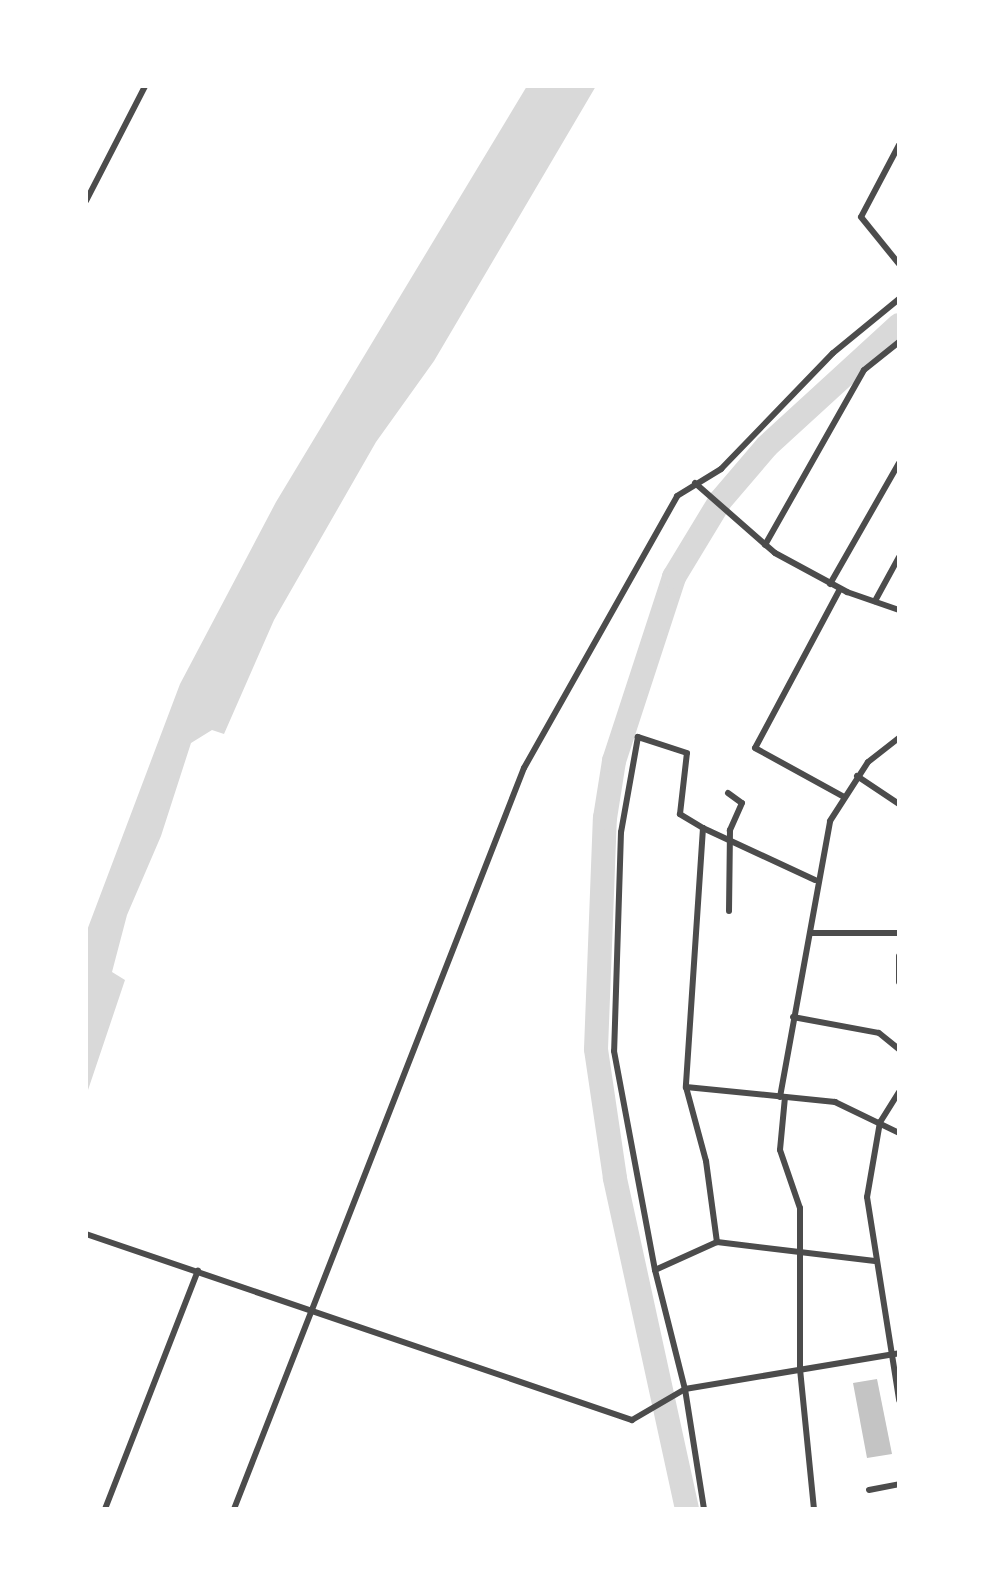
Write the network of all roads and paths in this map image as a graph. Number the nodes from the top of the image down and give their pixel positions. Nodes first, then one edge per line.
1 (145, 86) edge
2 (899, 145) edge
3 (86, 201) edge
4 (899, 264) edge
5 (899, 299) edge
6 (899, 342) edge
7 (899, 463) edge
8 (695, 483) junction
9 (765, 545) junction
10 (899, 557) edge
11 (830, 584) junction
12 (840, 589) junction
13 (875, 601) junction
14 (899, 610) edge
15 (899, 738) edge
16 (857, 776) junction
17 (728, 793) dead end
18 (844, 797) junction
19 (899, 804) edge
20 (703, 828) junction
21 (732, 842) junction
22 (815, 880) junction
23 (729, 911) dead end
24 (811, 933) junction
25 (899, 933) edge
26 (899, 956) edge
27 (899, 982) edge
28 (793, 1017) junction
29 (899, 1049) edge
30 (686, 1087) junction
31 (899, 1092) edge
32 (782, 1097) junction
33 (880, 1122) junction
34 (899, 1133) edge
35 (86, 1234) edge
36 (717, 1242) junction
37 (801, 1252) junction
38 (875, 1261) junction
39 (655, 1270) junction
40 (198, 1271) junction
41 (312, 1311) junction
42 (895, 1354) edge
43 (800, 1369) junction
44 (685, 1389) junction
45 (899, 1400) edge
46 (899, 1484) edge
47 (869, 1490) dead end
48 (105, 1509) edge
49 (234, 1509) edge
50 (704, 1509) edge
51 (814, 1509) edge

1 - 3 street
2 - 4 street
5 - 8 street
6 - 9 street
7 - 11 street
8 - 9 street
8 - 41 street
9 - 11 street
10 - 13 street
11 - 12 street
12 - 13 street
12 - 18 street
13 - 14 street
15 - 16 street
16 - 18 street
16 - 19 street
17 - 21 street
18 - 22 street
20 - 21 street
20 - 30 street
20 - 39 street
21 - 22 street
21 - 23 street
22 - 24 street
24 - 25 street
24 - 28 street
26 - 27 street
28 - 29 street
28 - 32 street
30 - 32 street
30 - 36 street
31 - 33 street
32 - 33 street
32 - 37 street
33 - 34 street
33 - 38 street
35 - 40 street
36 - 37 street
36 - 39 street
37 - 38 street
37 - 43 street
38 - 42 street
39 - 44 street
40 - 41 street
40 - 48 street
41 - 44 street
41 - 49 street
42 - 43 street
42 - 45 street
43 - 44 street
43 - 51 street
44 - 50 street
46 - 47 street

